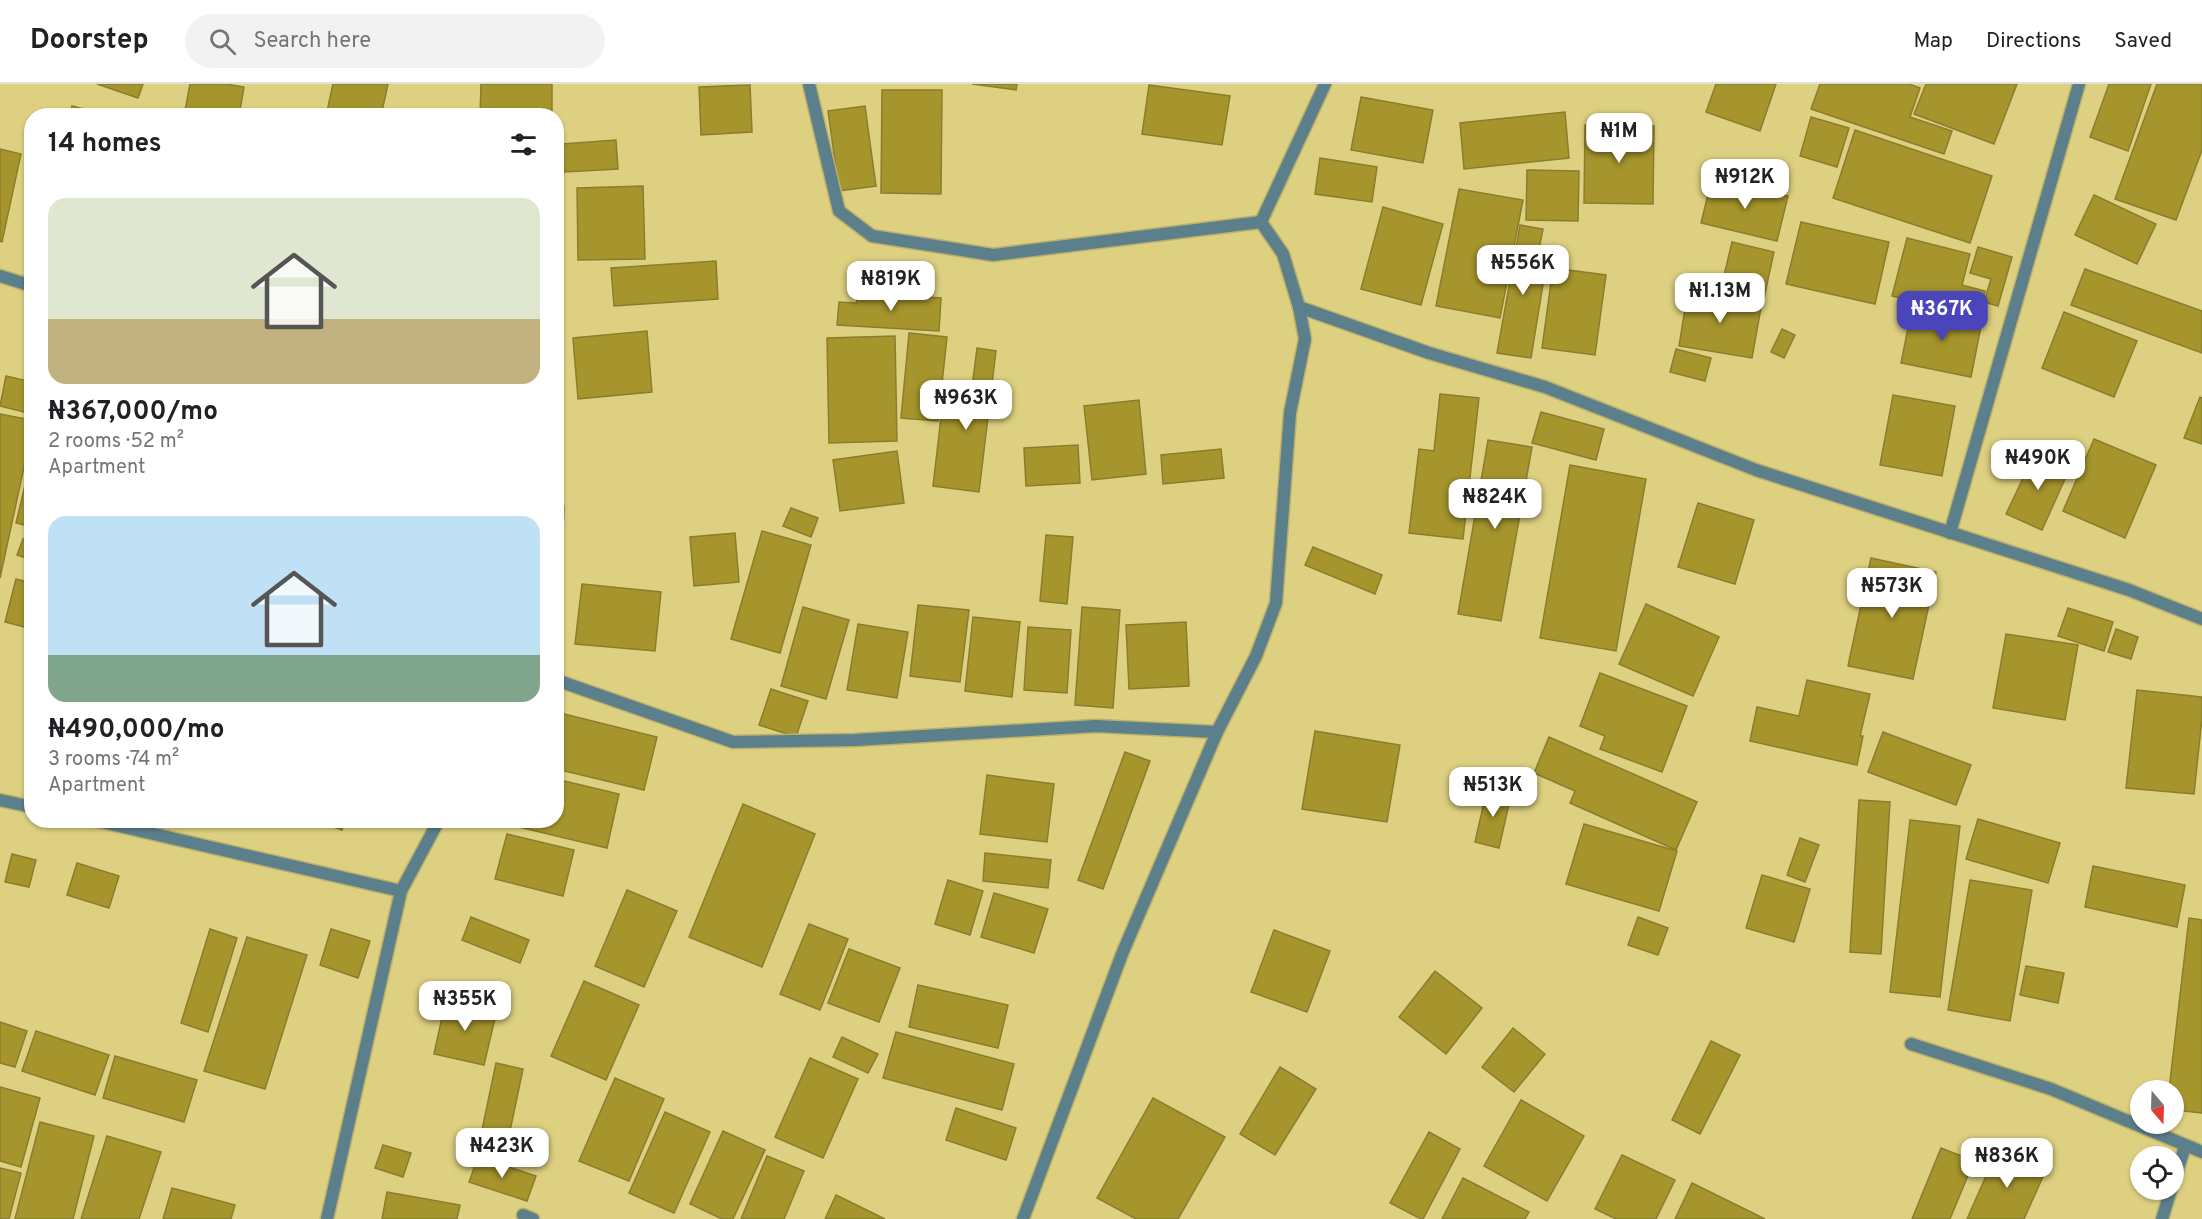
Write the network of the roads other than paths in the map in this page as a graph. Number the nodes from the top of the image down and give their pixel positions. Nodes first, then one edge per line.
1 (809, 84) edge
2 (1325, 84) edge
3 (2079, 84) edge
4 (1261, 222) junction
5 (0, 276) edge
6 (24, 284) edge
7 (1299, 306) junction
8 (1950, 533) junction
9 (2202, 619) edge
10 (564, 683) edge
11 (1217, 732) junction
12 (0, 800) edge
13 (24, 805) edge
14 (128, 828) edge
15 (435, 828) edge
16 (401, 891) junction
17 (1911, 1044) dead end
18 (2185, 1146) junction
19 (2184, 1149) edge
20 (2202, 1152) edge
21 (2168, 1200) edge
22 (327, 1219) edge
23 (1023, 1219) edge
24 (2162, 1219) edge

1 - 4 street
2 - 4 street
3 - 8 street
4 - 7 street
5 - 6 street
7 - 8 street
7 - 11 street
8 - 9 street
10 - 11 street
11 - 23 street
12 - 13 street
14 - 16 street
15 - 16 street
16 - 22 street
17 - 18 street
18 - 19 street
18 - 20 street
21 - 24 street

